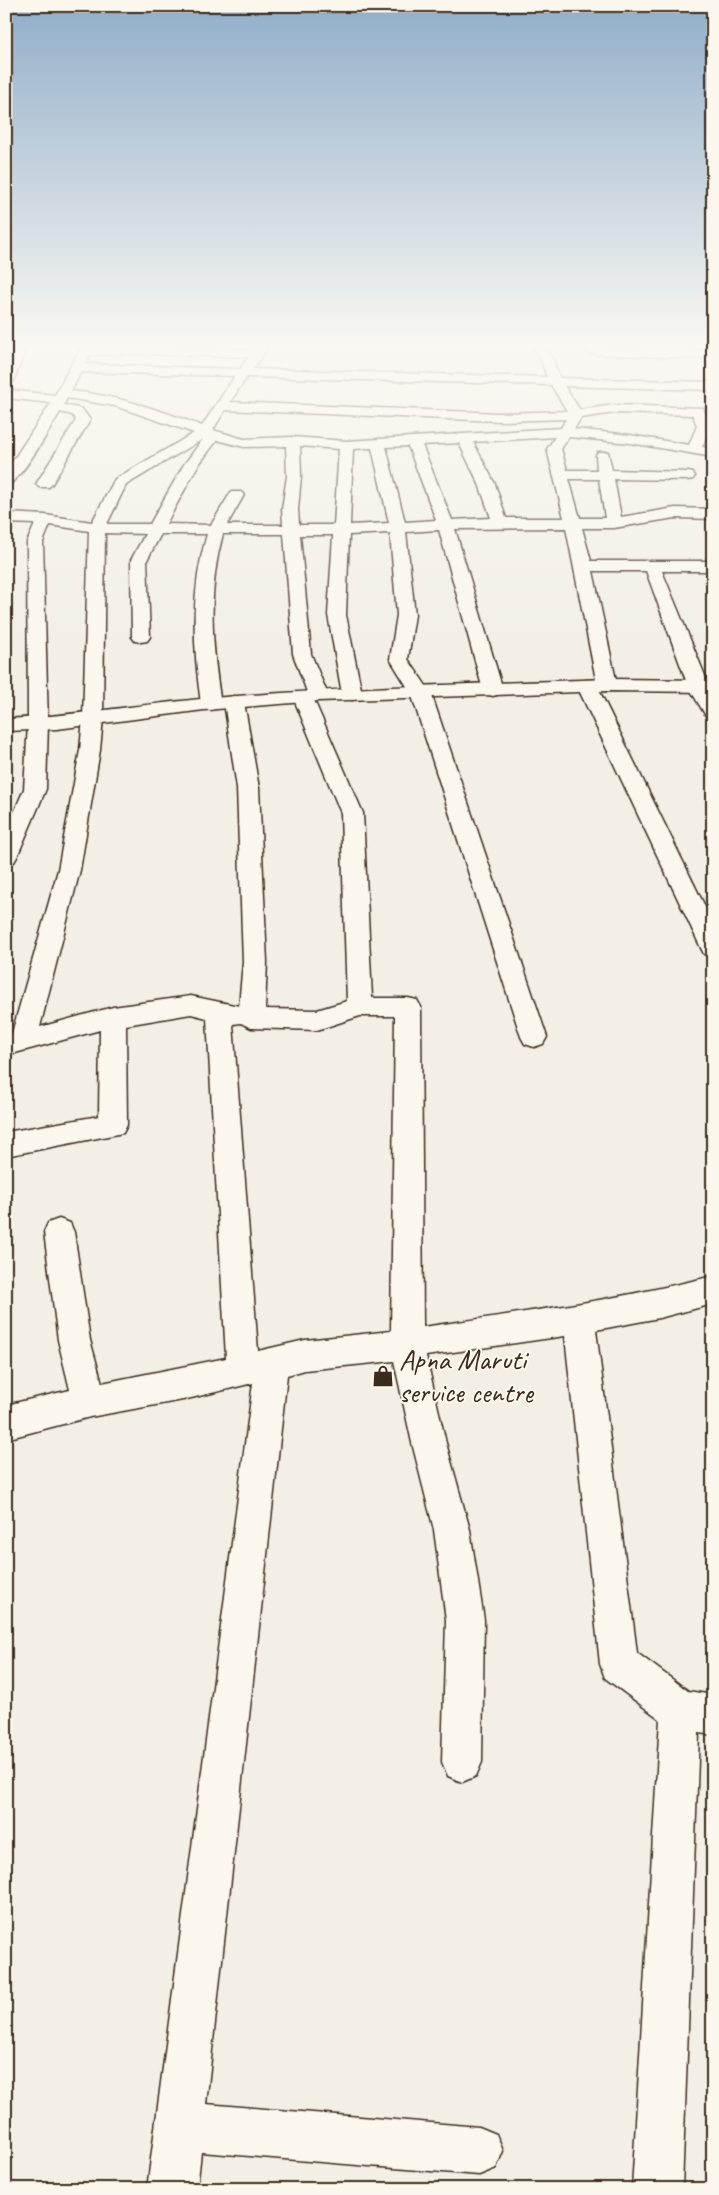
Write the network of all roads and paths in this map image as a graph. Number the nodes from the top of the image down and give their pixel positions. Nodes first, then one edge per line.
1 (32, 447) edge
2 (66, 447) edge
3 (183, 447) edge
4 (201, 447) edge
5 (293, 447) edge
6 (346, 447) edge
7 (379, 447) edge
8 (416, 447) edge
9 (468, 447) edge
10 (555, 447) edge
11 (611, 447) edge
12 (644, 447) edge
13 (678, 447) edge
14 (679, 447) edge
15 (681, 447) edge
16 (694, 450) joint
17 (603, 452) dead end
18 (713, 453) edge
19 (641, 458) junction
20 (562, 474) junction
21 (605, 474) junction
22 (688, 476) junction
23 (6, 482) edge
24 (44, 484) dead end
25 (236, 495) dead end
26 (701, 504) edge
27 (655, 517) junction
28 (6, 518) edge
29 (45, 520) junction
30 (500, 523) junction
31 (574, 523) junction
32 (614, 523) junction
33 (446, 525) junction
34 (97, 528) junction
35 (398, 528) junction
36 (155, 530) junction
37 (216, 530) junction
38 (293, 530) junction
39 (341, 530) junction
40 (584, 566) junction
41 (652, 566) junction
42 (713, 566) edge
43 (141, 637) dead end
44 (597, 686) junction
45 (705, 686) edge
46 (493, 690) junction
47 (421, 693) junction
48 (352, 694) junction
49 (311, 696) junction
50 (234, 702) junction
51 (211, 704) junction
52 (713, 712) edge
53 (92, 718) junction
54 (38, 724) junction
55 (6, 725) edge
56 (6, 857) edge
57 (713, 948) edge
58 (360, 1007) junction
59 (219, 1011) junction
60 (113, 1017) junction
61 (251, 1018) junction
62 (534, 1036) dead end
63 (15, 1042) edge
64 (6, 1144) edge
65 (59, 1232) dead end
66 (713, 1290) edge
67 (579, 1319) junction
68 (407, 1344) junction
69 (258, 1366) junction
70 (90, 1401) junction
71 (6, 1422) edge
72 (696, 1712) edge
73 (462, 1762) dead end
74 (180, 2126) junction
75 (479, 2151) dead end
76 (172, 2189) edge
77 (657, 2189) edge

1 - 23 street
2 - 24 street
3 - 34 street
4 - 36 street
5 - 38 street
6 - 39 street
7 - 35 street
8 - 33 street
9 - 30 street
10 - 20 street
11 - 19 street
12 - 19 street
13 - 19 street
14 - 22 street
15 - 16 street
16 - 18 street
17 - 21 street
19 - 21 street
19 - 22 street
19 - 27 street
20 - 21 street
20 - 31 street
21 - 32 street
22 - 26 street
25 - 37 street
26 - 27 street
27 - 32 street
28 - 29 street
29 - 34 street
29 - 54 street
30 - 31 street
30 - 33 street
31 - 32 street
31 - 40 street
33 - 35 street
33 - 46 street
34 - 36 street
34 - 53 street
35 - 39 street
35 - 47 street
36 - 37 street
36 - 43 street
37 - 38 street
37 - 51 street
38 - 39 street
38 - 49 street
39 - 48 street
40 - 41 street
40 - 44 street
41 - 42 street
41 - 45 street
44 - 45 street
44 - 46 street
44 - 57 street
45 - 52 street
46 - 47 street
47 - 48 street
47 - 62 street
48 - 49 street
49 - 50 street
49 - 58 street
50 - 51 street
50 - 61 street
51 - 53 street
53 - 54 street
53 - 63 street
54 - 55 street
54 - 56 street
58 - 61 street
58 - 68 street
59 - 60 street
59 - 61 street
59 - 69 street
60 - 63 street
60 - 64 street
65 - 70 street
66 - 67 street
67 - 68 street
67 - 72 street
68 - 69 street
68 - 73 street
69 - 70 street
69 - 74 street
70 - 71 street
72 - 77 street
74 - 75 street
74 - 76 street

